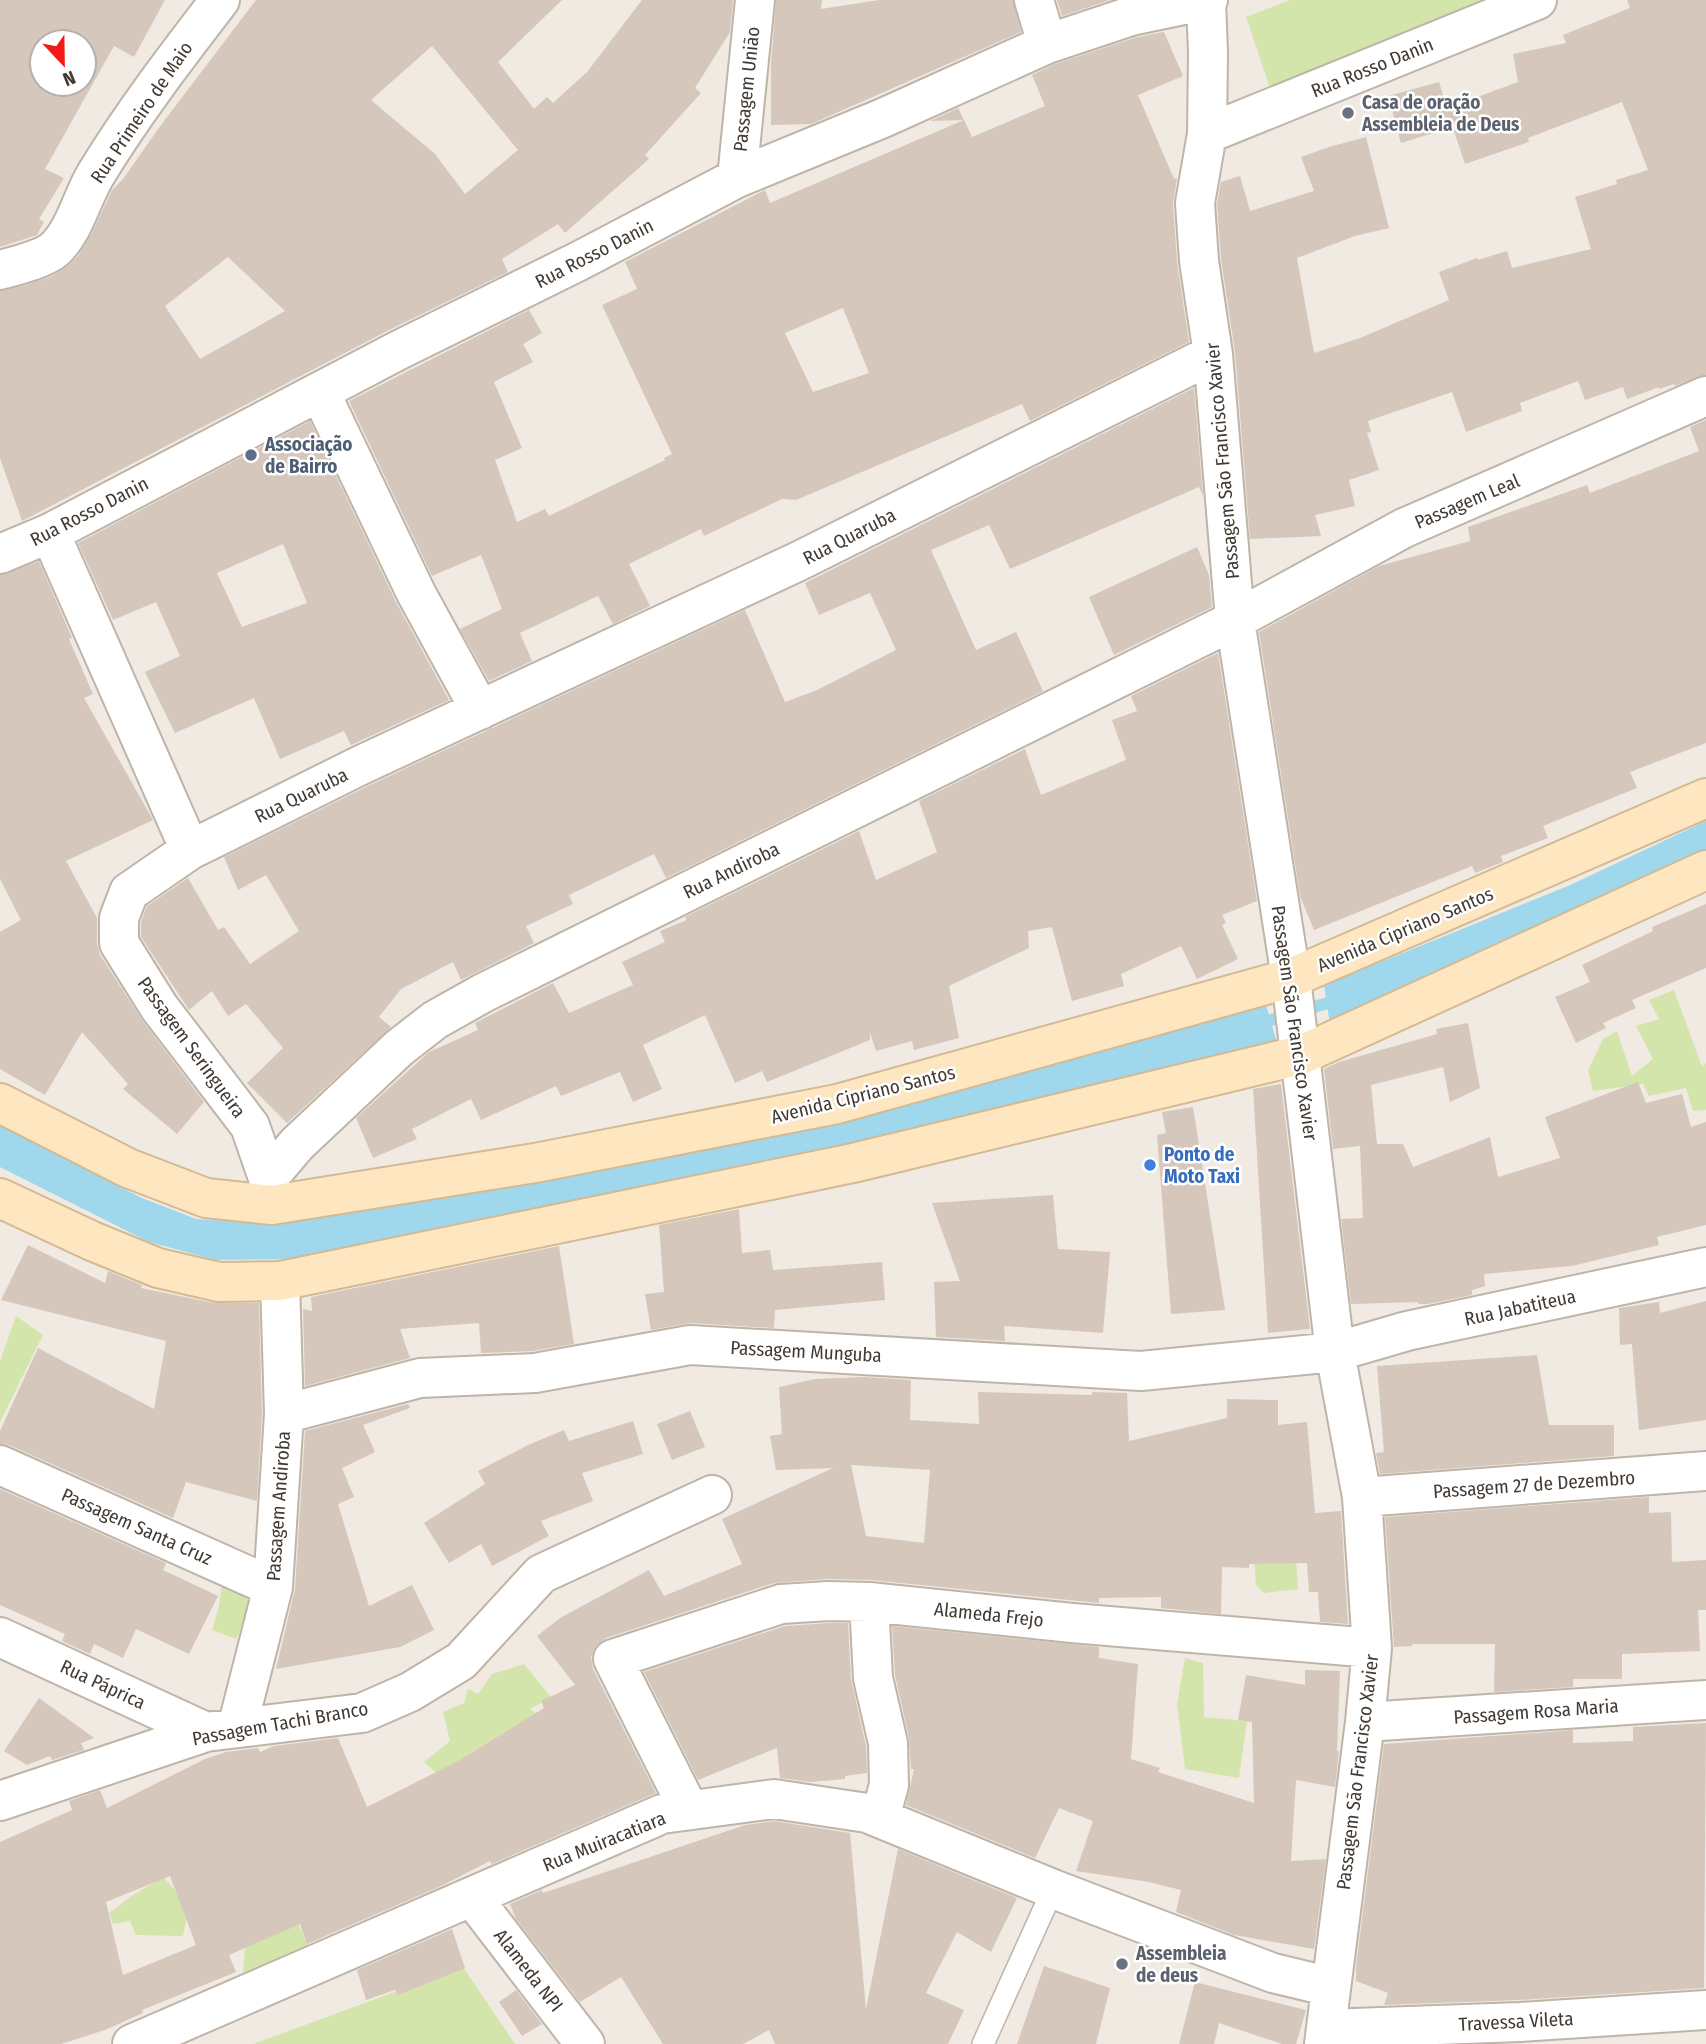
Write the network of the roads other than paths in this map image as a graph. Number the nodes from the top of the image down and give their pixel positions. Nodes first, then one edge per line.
1 (220, 0) edge
2 (755, 0) edge
3 (1034, 0) edge
4 (1207, 0) edge
5 (1537, 0) edge
6 (1047, 44) junction
7 (1207, 134) junction
8 (737, 178) junction
9 (0, 270) edge
10 (1213, 354) junction
11 (320, 392) junction
12 (1706, 396) edge
13 (50, 533) junction
14 (0, 554) edge
15 (1235, 620) junction
16 (480, 710) junction
17 (1706, 798) edge
18 (190, 850) junction
19 (1706, 870) edge
20 (129, 892) joint
21 (1291, 978) junction
22 (1300, 1046) junction
23 (0, 1102) edge
24 (270, 1191) junction
25 (0, 1198) edge
26 (1706, 1267) edge
27 (280, 1281) junction
28 (1335, 1352) junction
29 (284, 1413) junction
30 (0, 1465) edge
31 (1706, 1471) edge
32 (712, 1495) dead end
33 (1362, 1497) junction
34 (273, 1587) junction
35 (869, 1602) junction
36 (0, 1637) edge
37 (1372, 1648) junction
38 (1706, 1700) edge
39 (1365, 1722) junction
40 (221, 1730) junction
41 (0, 1801) edge
42 (689, 1810) junction
43 (880, 1818) junction
44 (1053, 1889) junction
45 (472, 1897) junction
46 (1331, 1987) junction
47 (1706, 2010) edge
48 (1325, 2036) edge
49 (132, 2044) edge
50 (585, 2044) edge
51 (983, 2044) edge

1 - 9 street, Rua Primeiro de Maio
2 - 8 street, Passagem União
3 - 6 street
4 - 6 street, Rua Rosso Danin
4 - 7 street, Passagem São Francisco Xavier
5 - 7 street, Rua Rosso Danin
6 - 8 street, Rua Rosso Danin
7 - 10 street, Passagem São Francisco Xavier
8 - 11 street, Rua Rosso Danin
10 - 15 street, Passagem São Francisco Xavier
10 - 16 street, Rua Quaruba
11 - 13 street, Rua Rosso Danin
11 - 16 street
12 - 15 street, Passagem Leal
13 - 14 street, Rua Rosso Danin
13 - 18 street
15 - 21 street, Passagem São Francisco Xavier
15 - 24 street, Rua Andiroba
16 - 18 street, Rua Quaruba
17 - 21 street, Avenida Cipriano Santos
18 - 20 street, Rua Quaruba
19 - 22 street
20 - 24 street, Passagem Seringueira
21 - 22 street, Passagem São Francisco Xavier
21 - 24 street, Avenida Cipriano Santos
22 - 27 street
22 - 28 street, Passagem São Francisco Xavier
23 - 24 street, Avenida Cipriano Santos
25 - 27 street
26 - 28 street, Rua Jabatiteua
27 - 29 street, Passagem Andiroba
28 - 29 street, Passagem Munguba
28 - 33 street, Passagem São Francisco Xavier
29 - 34 street, Passagem Andiroba
30 - 34 street, Passagem Santa Cruz
31 - 33 street, Passagem 27 de Dezembro
32 - 40 street, Passagem Tachi Branco
33 - 37 street, Passagem São Francisco Xavier
34 - 40 street, Passagem Andiroba
35 - 37 street, Alameda Frejo
35 - 42 street, Alameda Frejo
35 - 43 street
36 - 40 street, Rua Páprica
37 - 39 street, Passagem São Francisco Xavier
38 - 39 street, Passagem Rosa Maria
39 - 46 street, Passagem São Francisco Xavier
40 - 41 street, Passagem Tachi Branco
42 - 43 street, Rua Muiracatiara
42 - 45 street, Rua Muiracatiara
43 - 44 street, Rua Muiracatiara
44 - 46 street, Rua Muiracatiara
44 - 51 lane
45 - 49 street, Rua Muiracatiara
45 - 50 street, Alameda NPI
46 - 48 street, Passagem São Francisco Xavier
47 - 48 street, Travessa Vileta

